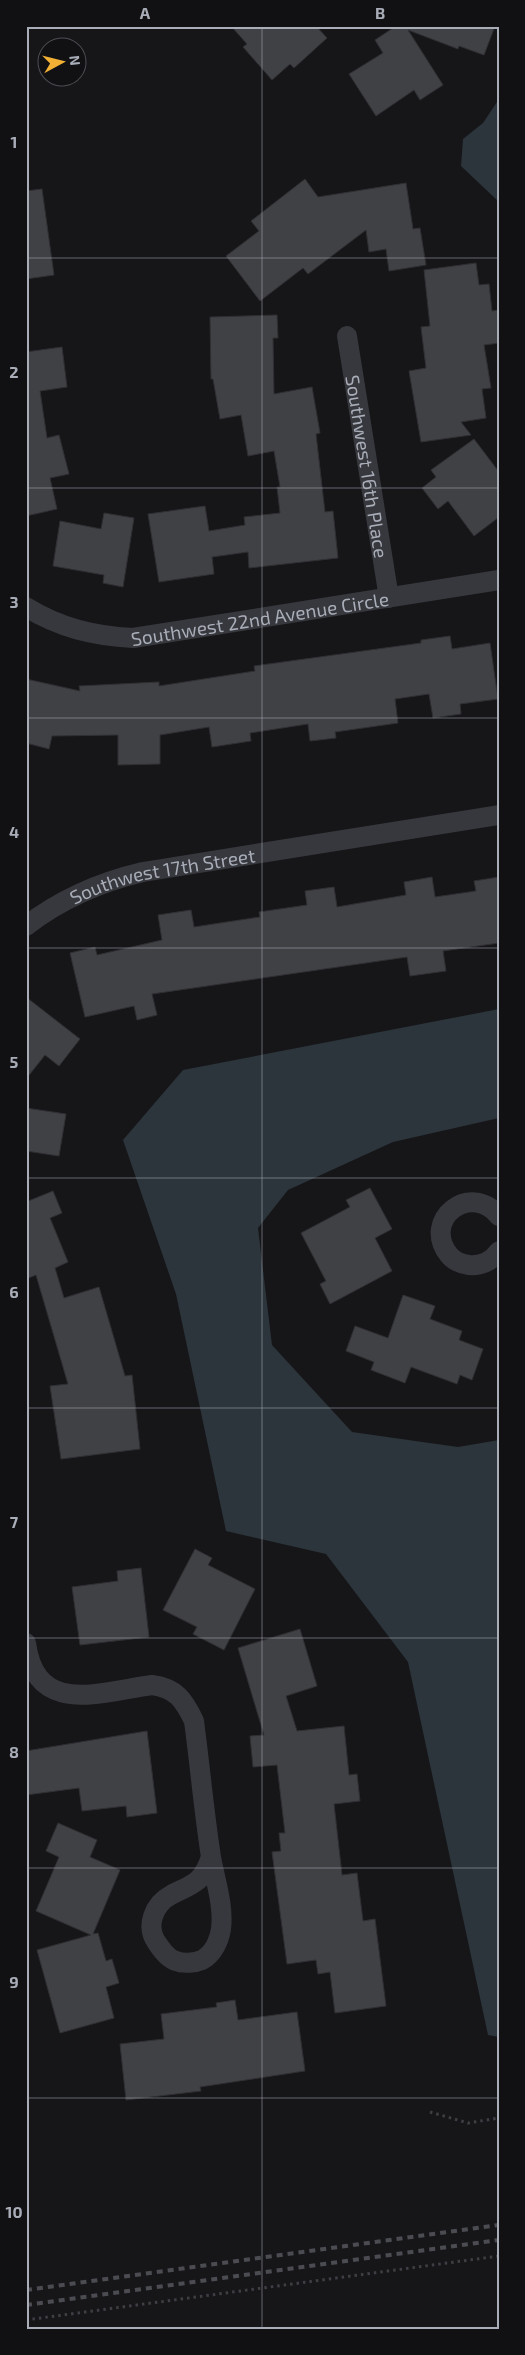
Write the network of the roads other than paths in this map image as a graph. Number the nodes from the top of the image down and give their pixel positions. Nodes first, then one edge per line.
1 (347, 336) dead end
2 (499, 580) edge
3 (389, 598) junction
4 (26, 607) edge
5 (499, 815) edge
6 (26, 926) edge
7 (499, 1216) edge
8 (499, 1251) edge
9 (26, 1643) edge
10 (212, 1857) junction

1 - 3 street, Southwest 16th Place
2 - 3 street, Southwest 22nd Avenue Circle
3 - 4 street, Southwest 22nd Avenue Circle
5 - 6 street, Southwest 17th Street
7 - 8 street
9 - 10 street
10 - 10 street

